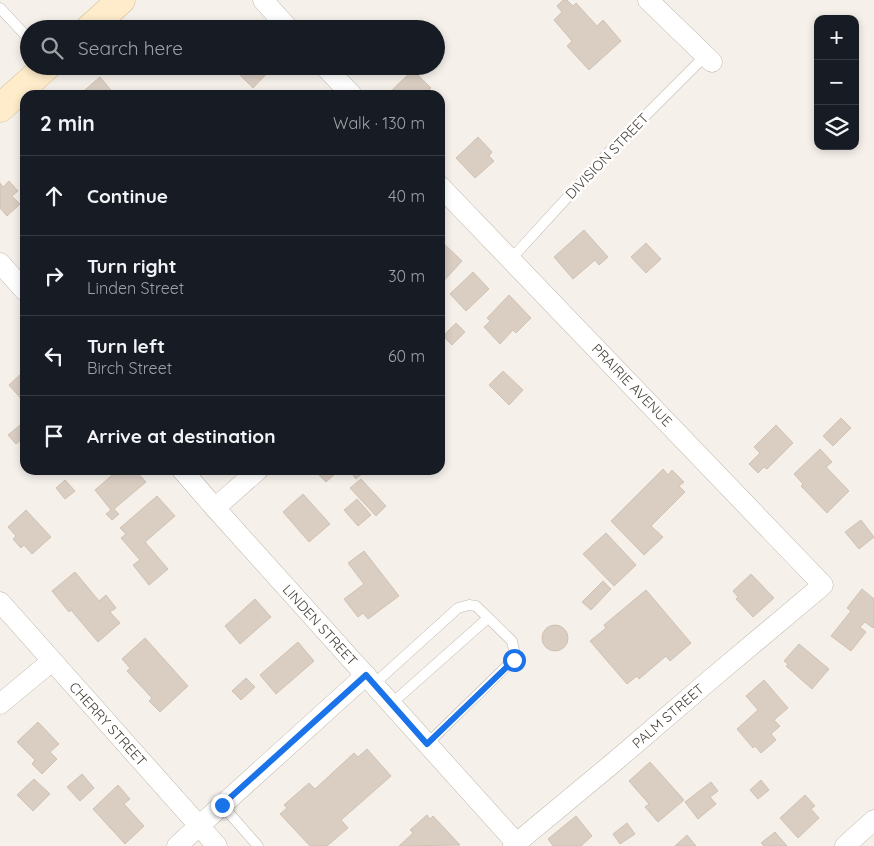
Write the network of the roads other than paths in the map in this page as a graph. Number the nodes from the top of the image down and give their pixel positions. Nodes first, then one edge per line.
1 (121, 0) edge
2 (262, 0) edge
3 (648, 0) edge
4 (0, 8) edge
5 (99, 20) edge
6 (281, 20) edge
7 (20, 29) edge
8 (708, 59) joint
9 (36, 75) edge
10 (333, 75) edge
11 (347, 90) edge
12 (1, 104) edge
13 (445, 191) edge
14 (511, 259) junction
15 (0, 263) edge
16 (20, 285) edge
17 (186, 475) edge
18 (252, 475) edge
19 (215, 508) junction
20 (823, 585) joint
21 (0, 602) edge
22 (488, 618) junction
23 (52, 661) junction
24 (370, 680) junction
25 (0, 704) edge
26 (391, 704) junction
27 (427, 744) junction
28 (222, 805) junction
29 (874, 820) edge
30 (199, 826) junction
31 (516, 845) edge
32 (177, 846) edge
33 (217, 846) edge
34 (258, 846) edge
35 (845, 846) edge

1 - 5 main road
2 - 6 street
3 - 8 street
4 - 7 lane
8 - 14 lane, DIVISION STREET
9 - 12 main road
10 - 11 street
13 - 14 street, PRAIRIE AVENUE
14 - 20 street, PRAIRIE AVENUE
15 - 16 street
17 - 19 street, LINDEN STREET
18 - 19 street
19 - 24 street, LINDEN STREET
20 - 31 street, PALM STREET
21 - 23 street, CHERRY STREET
22 - 24 lane
22 - 26 lane
22 - 27 lane
23 - 25 street
23 - 30 street, CHERRY STREET
24 - 26 street, LINDEN STREET
24 - 28 street
26 - 27 street, LINDEN STREET
27 - 31 street, LINDEN STREET
28 - 30 street
28 - 34 lane
29 - 35 street
30 - 32 street
30 - 33 street, CHERRY STREET

